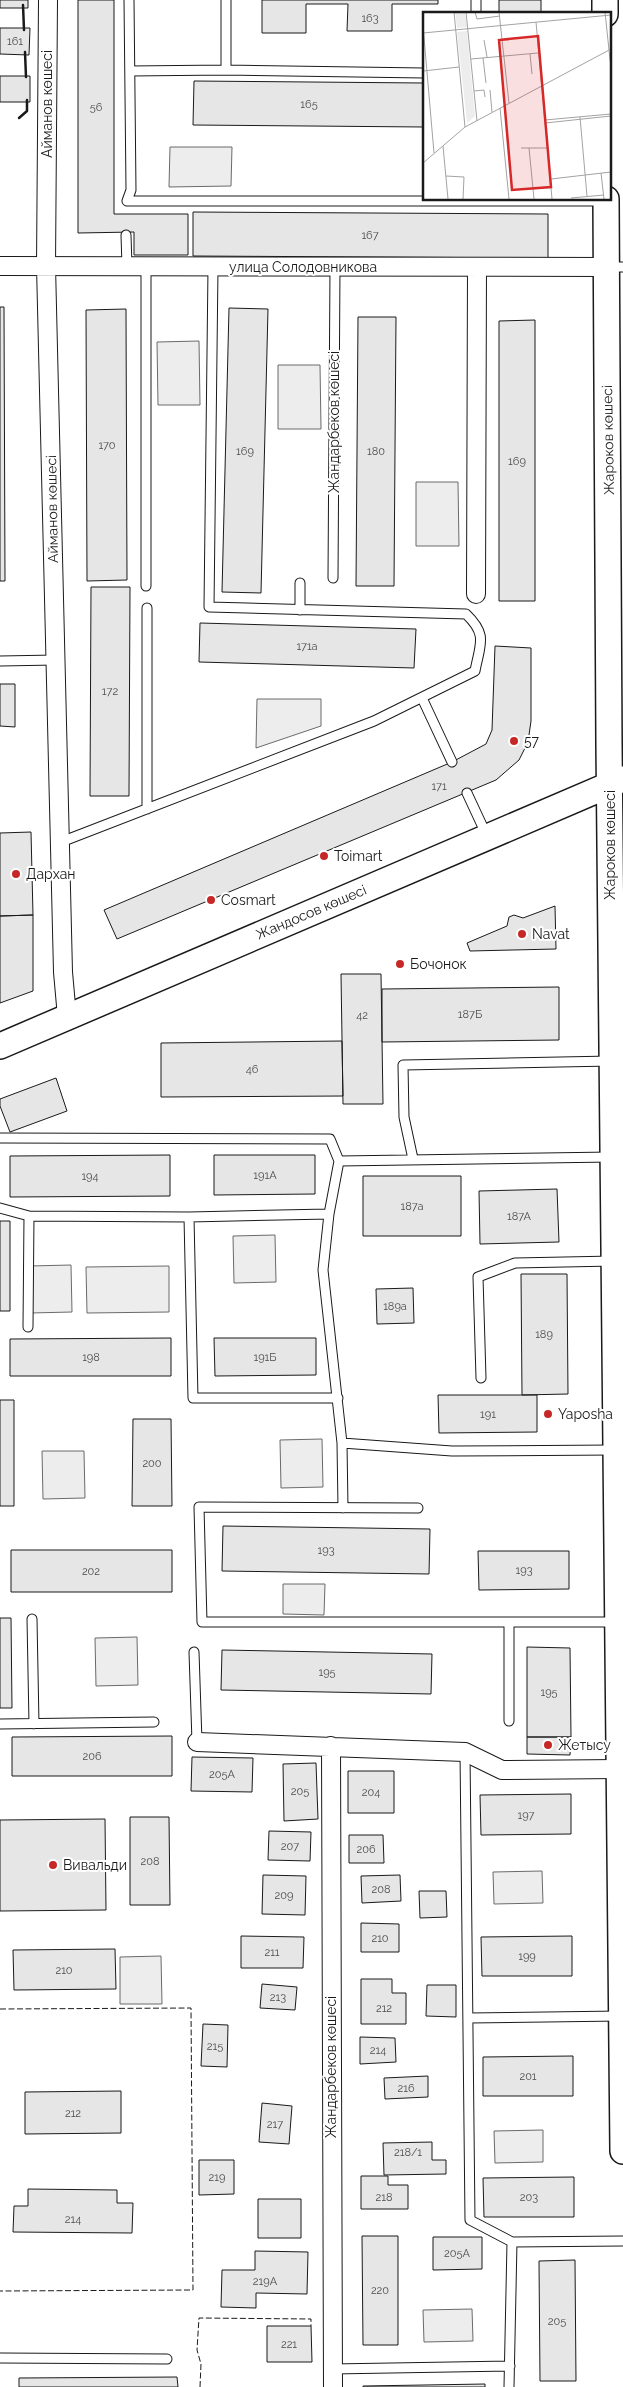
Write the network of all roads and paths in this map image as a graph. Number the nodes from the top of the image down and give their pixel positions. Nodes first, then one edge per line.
1 (48, 0) edge
2 (129, 0) edge
3 (226, 0) edge
4 (226, 70) junction
5 (130, 71) junction
6 (423, 74) edge
7 (606, 200) edge
8 (126, 235) dead end
9 (0, 266) edge
10 (46, 266) junction
11 (127, 266) junction
12 (146, 266) junction
13 (335, 267) junction
14 (477, 267) junction
15 (615, 267) edge
16 (213, 268) junction
17 (333, 578) dead end
18 (300, 583) dead end
19 (146, 586) dead end
20 (476, 594) dead end
21 (147, 608) dead end
22 (300, 610) junction
23 (56, 660) junction
24 (0, 661) edge
25 (422, 698) junction
26 (452, 762) dead end
27 (616, 782) edge
28 (467, 793) dead end
29 (148, 809) junction
30 (487, 836) junction
31 (61, 842) junction
32 (67, 1018) junction
33 (0, 1046) edge
34 (612, 1061) junction
35 (618, 1090) edge
36 (0, 1138) edge
37 (613, 1157) junction
38 (413, 1159) junction
39 (339, 1161) junction
40 (0, 1208) edge
41 (330, 1214) junction
42 (29, 1216) junction
43 (189, 1217) junction
44 (614, 1261) junction
45 (28, 1327) dead end
46 (619, 1331) edge
47 (619, 1371) edge
48 (481, 1378) dead end
49 (338, 1398) junction
50 (342, 1443) junction
51 (616, 1450) junction
52 (343, 1508) junction
53 (418, 1508) dead end
54 (32, 1619) dead end
55 (509, 1622) junction
56 (618, 1622) junction
57 (194, 1652) dead end
58 (509, 1721) dead end
59 (154, 1722) dead end
60 (0, 1724) edge
61 (34, 1724) junction
62 (197, 1742) joint
63 (331, 1746) junction
64 (465, 1752) junction
65 (619, 1769) junction
66 (622, 2016) junction
67 (469, 2018) junction
68 (623, 2151) edge
69 (623, 2241) edge
70 (512, 2242) junction
71 (0, 2358) edge
72 (167, 2359) dead end
73 (510, 2366) junction
74 (332, 2369) junction
75 (333, 2387) edge
76 (509, 2387) edge

1 - 10 street, Айманов көшесі
2 - 5 lane
3 - 4 lane
4 - 5 lane
4 - 6 lane
5 - 7 lane
7 - 15 main road, Жароков көшесі
8 - 11 lane
9 - 10 street, улица Солодовникова
10 - 11 street, улица Солодовникова
10 - 23 street, Айманов көшесі
11 - 12 street, улица Солодовникова
12 - 16 street, улица Солодовникова
12 - 19 lane
13 - 14 street, улица Солодовникова
13 - 16 street, улица Солодовникова
13 - 17 lane, Жандарбеков көшесі
14 - 15 street, улица Солодовникова
14 - 20 street
15 - 27 main road, Жароков көшесі
16 - 22 lane
18 - 22 lane
21 - 29 lane
22 - 25 lane
23 - 24 lane
23 - 31 street, Айманов көшесі
25 - 26 lane
25 - 29 lane
27 - 30 main road, Жандосов көшесі
27 - 34 main road, Жароков көшесі
28 - 30 lane
29 - 31 lane
30 - 32 main road, Жандосов көшесі
31 - 32 street, Айманов көшесі
32 - 33 main road, Жандосов көшесі
34 - 35 main road, Жароков көшесі
34 - 38 lane
35 - 37 main road, Жароков көшесі
36 - 39 lane
37 - 38 lane
37 - 44 main road, Жароков көшесі
38 - 39 lane
39 - 41 lane
40 - 42 lane
41 - 43 lane
41 - 49 lane
42 - 43 lane
42 - 45 lane
43 - 49 lane
44 - 46 main road, Жароков көшесі
44 - 48 lane
46 - 47 main road, Жароков көшесі
47 - 51 main road, Жароков көшесі
49 - 50 lane
50 - 51 lane
50 - 52 lane
51 - 56 main road, Жароков көшесі
52 - 53 lane
52 - 55 lane
54 - 61 lane
55 - 56 lane
55 - 58 lane
56 - 65 main road, Жароков көшесі
57 - 62 lane
59 - 61 lane
60 - 61 lane
62 - 63 street
63 - 64 street
63 - 74 street, Жандарбеков көшесі
64 - 65 street
64 - 67 lane
65 - 66 main road, Жароков көшесі
66 - 67 lane
66 - 68 main road, Жароков көшесі
67 - 70 lane
69 - 70 lane
70 - 73 lane
71 - 72 lane
73 - 74 lane
73 - 76 lane
74 - 75 street, Жандарбеков көшесі

